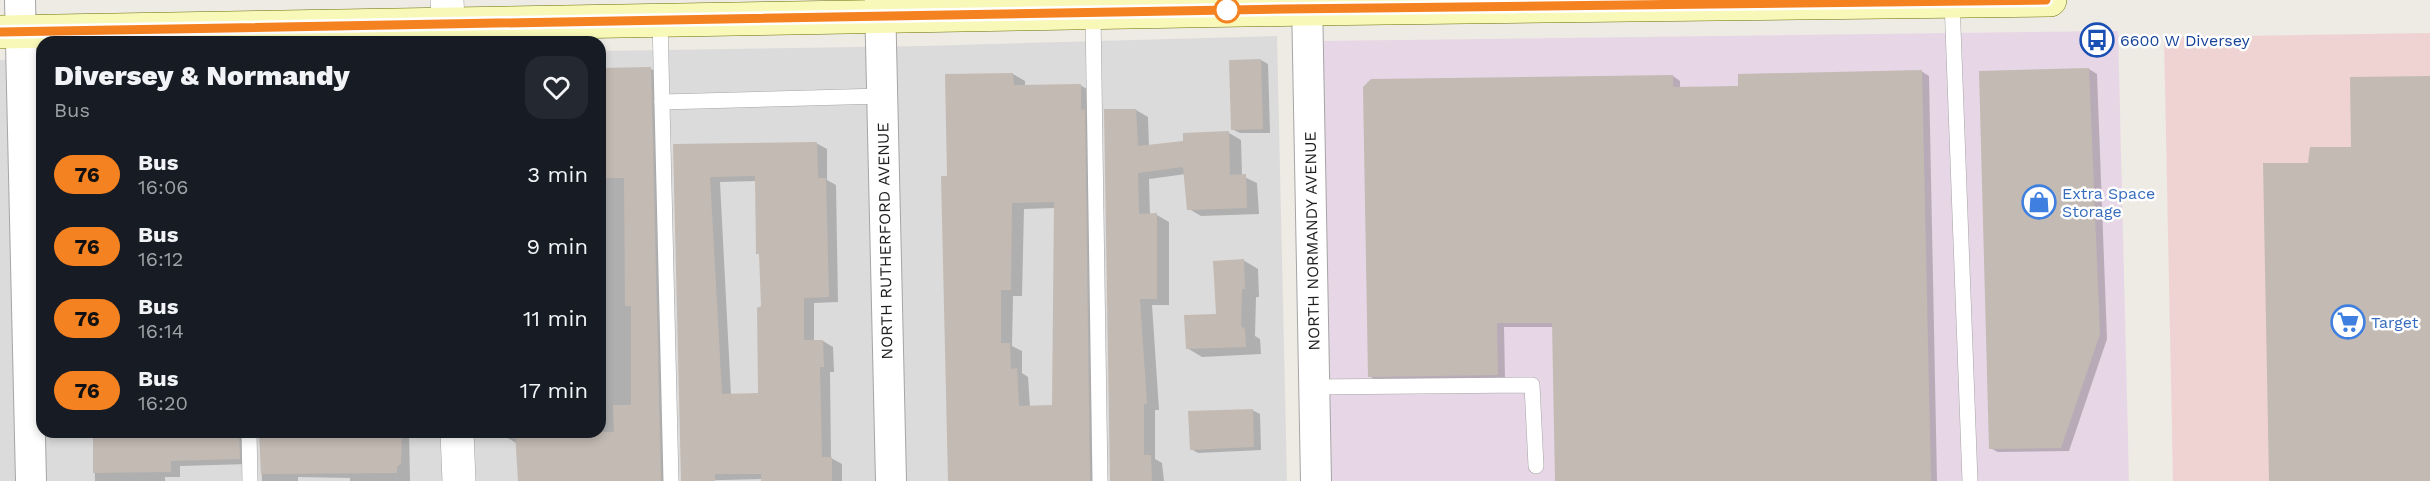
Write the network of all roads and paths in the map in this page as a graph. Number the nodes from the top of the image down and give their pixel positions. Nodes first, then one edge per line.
1 (2050, 0) edge
2 (1952, 1) edge
3 (1734, 2) edge
4 (1307, 4) edge
5 (880, 8) edge
6 (1093, 13) junction
7 (660, 20) junction
8 (14, 21) edge
9 (448, 22) edge
10 (240, 35) edge
11 (882, 96) junction
12 (662, 102) junction
13 (1314, 387) junction
14 (249, 438) edge
15 (458, 438) edge
16 (1536, 466) dead end
17 (31, 481) edge
18 (250, 481) edge
19 (459, 481) edge
20 (671, 481) edge
21 (891, 481) edge
22 (1100, 481) edge
23 (1316, 481) edge
24 (1970, 481) edge

1 - 2 main road
2 - 3 main road
2 - 24 lane
3 - 4 main road
4 - 6 main road
4 - 13 street, NORTH NORMANDY AVENUE
5 - 6 main road
5 - 7 main road
5 - 11 street, NORTH RUTHERFORD AVENUE
6 - 22 lane
7 - 9 main road
7 - 12 lane
8 - 10 main road
8 - 17 street
9 - 10 main road
11 - 12 lane
11 - 21 street, NORTH RUTHERFORD AVENUE
12 - 20 lane
13 - 16 lane
13 - 23 street, NORTH NORMANDY AVENUE
14 - 18 lane
15 - 19 street

